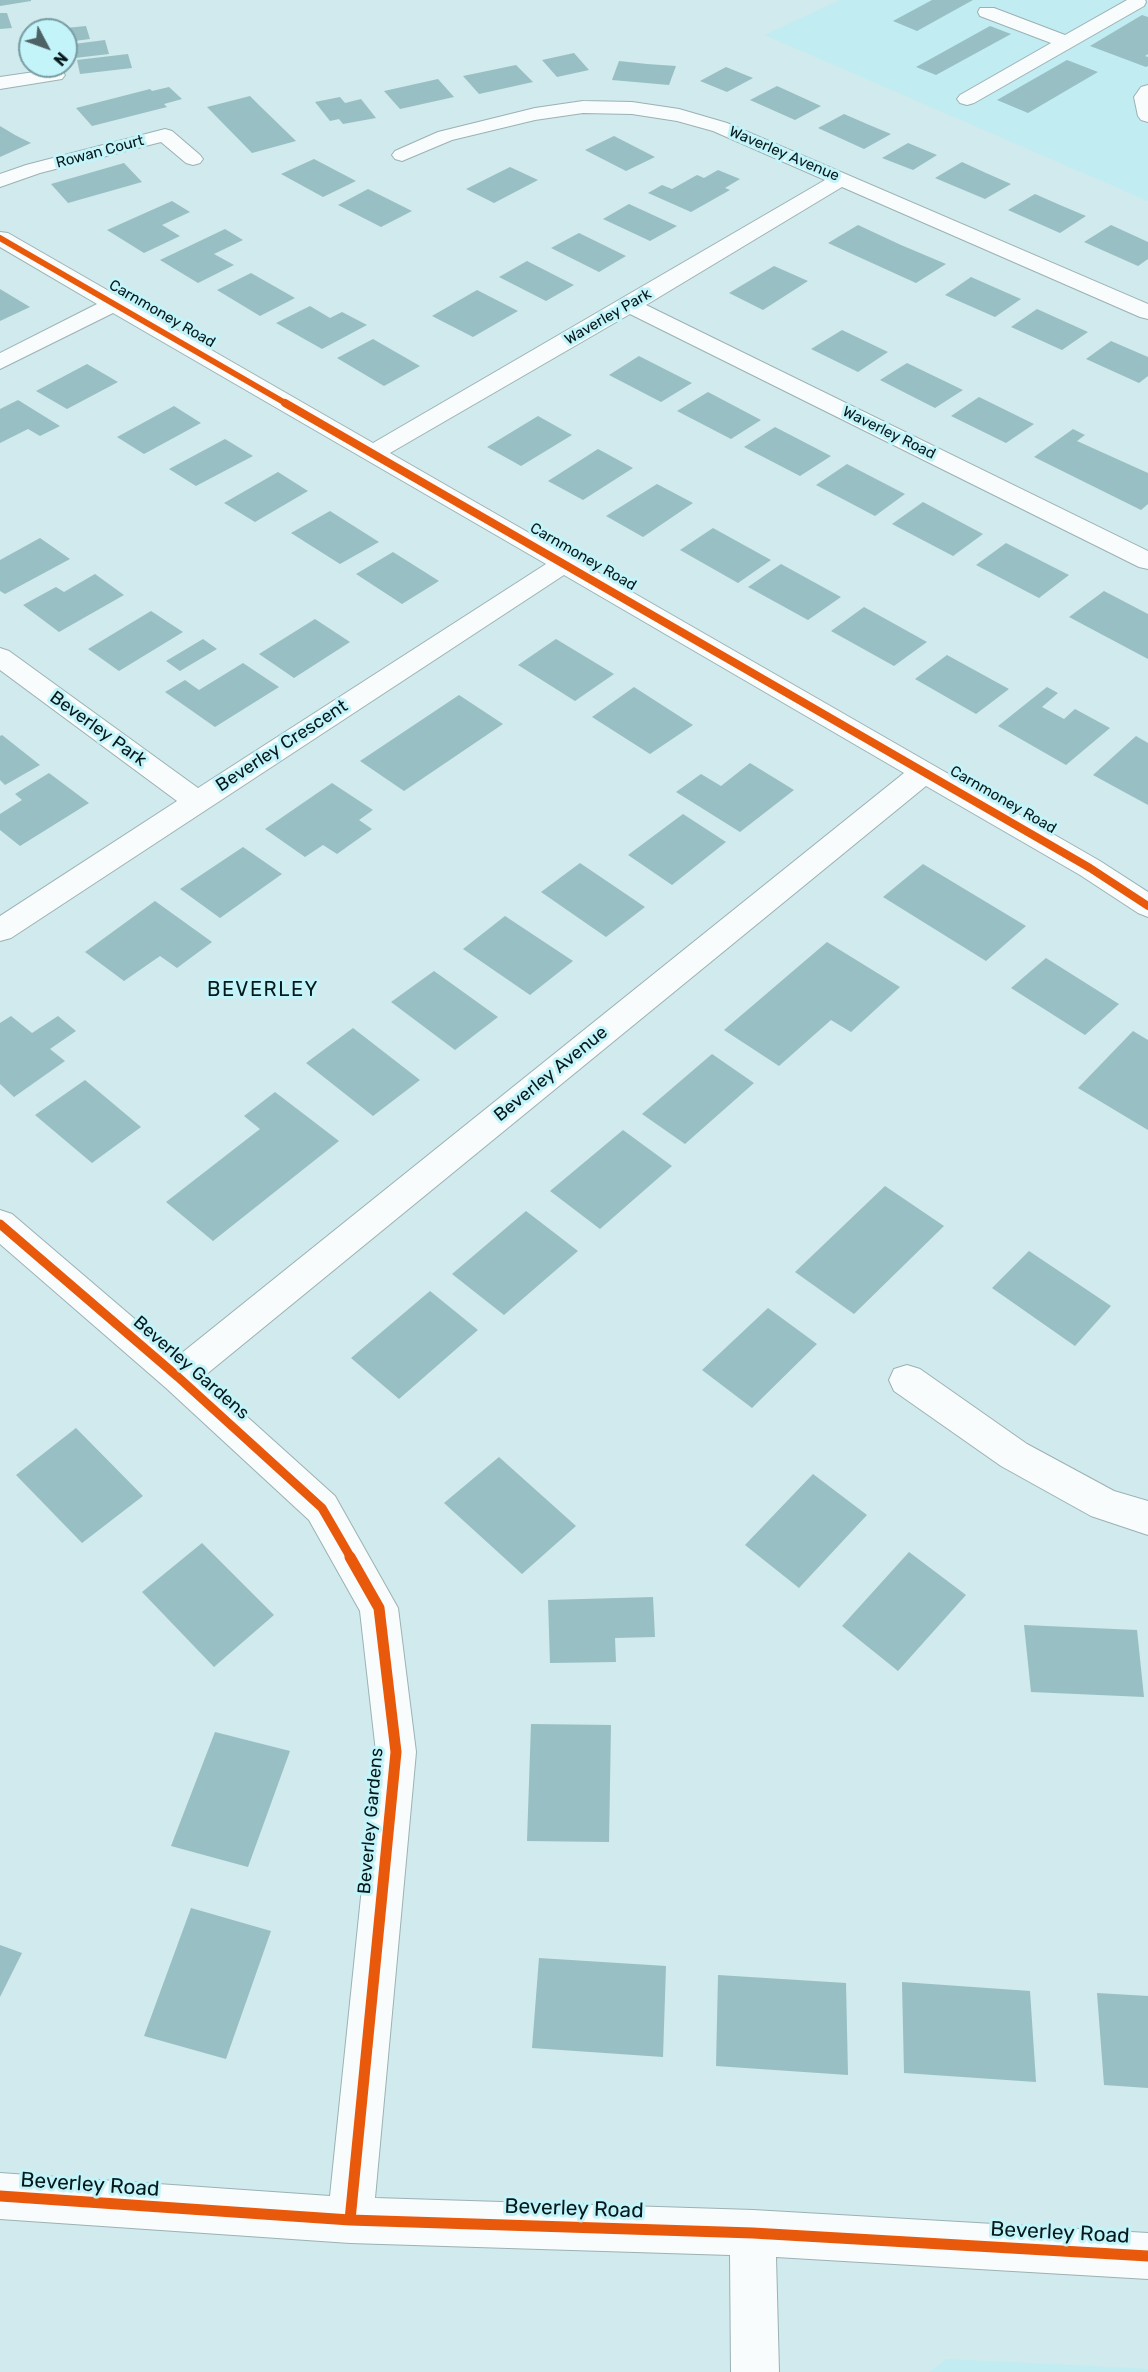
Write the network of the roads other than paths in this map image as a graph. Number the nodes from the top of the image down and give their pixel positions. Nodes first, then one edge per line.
1 (1139, 3) edge
2 (987, 12) dead end
3 (1065, 42) junction
4 (35, 78) edge
5 (0, 83) edge
6 (1148, 91) edge
7 (967, 99) dead end
8 (1148, 116) edge
9 (402, 155) dead end
10 (193, 159) dead end
11 (842, 179) junction
12 (0, 181) edge
13 (0, 238) edge
14 (114, 304) junction
15 (629, 305) junction
16 (1148, 312) edge
17 (0, 362) edge
18 (373, 453) junction
19 (1148, 561) edge
20 (564, 564) junction
21 (0, 657) edge
22 (924, 772) junction
23 (196, 801) junction
24 (1148, 906) edge
25 (0, 930) edge
26 (0, 1224) edge
27 (178, 1377) junction
28 (907, 1380) dead end
29 (1148, 1518) edge
30 (0, 2196) edge
31 (350, 2220) junction
32 (753, 2233) junction
33 (1148, 2256) edge
34 (755, 2372) edge

1 - 3 street
2 - 3 street
3 - 7 street
4 - 5 street
6 - 8 street
9 - 11 street, Waverley Avenue
10 - 12 street, Rowan Court
11 - 15 street, Waverley Park
11 - 16 street, Waverley Avenue
13 - 14 street, Carnmoney Road
14 - 17 street
14 - 18 street, Carnmoney Road
15 - 18 street, Waverley Park
15 - 19 street, Waverley Road
18 - 20 street, Carnmoney Road
20 - 22 street, Carnmoney Road
20 - 23 street, Beverley Crescent
21 - 23 street, Beverley Park
22 - 24 street, Carnmoney Road
22 - 27 street, Beverley Avenue
23 - 25 street, Beverley Crescent
26 - 27 street, Beverley Gardens
27 - 31 street, Beverley Gardens
28 - 29 street
30 - 31 street, Beverley Road
31 - 32 street, Beverley Road
32 - 33 street, Beverley Road
32 - 34 street

